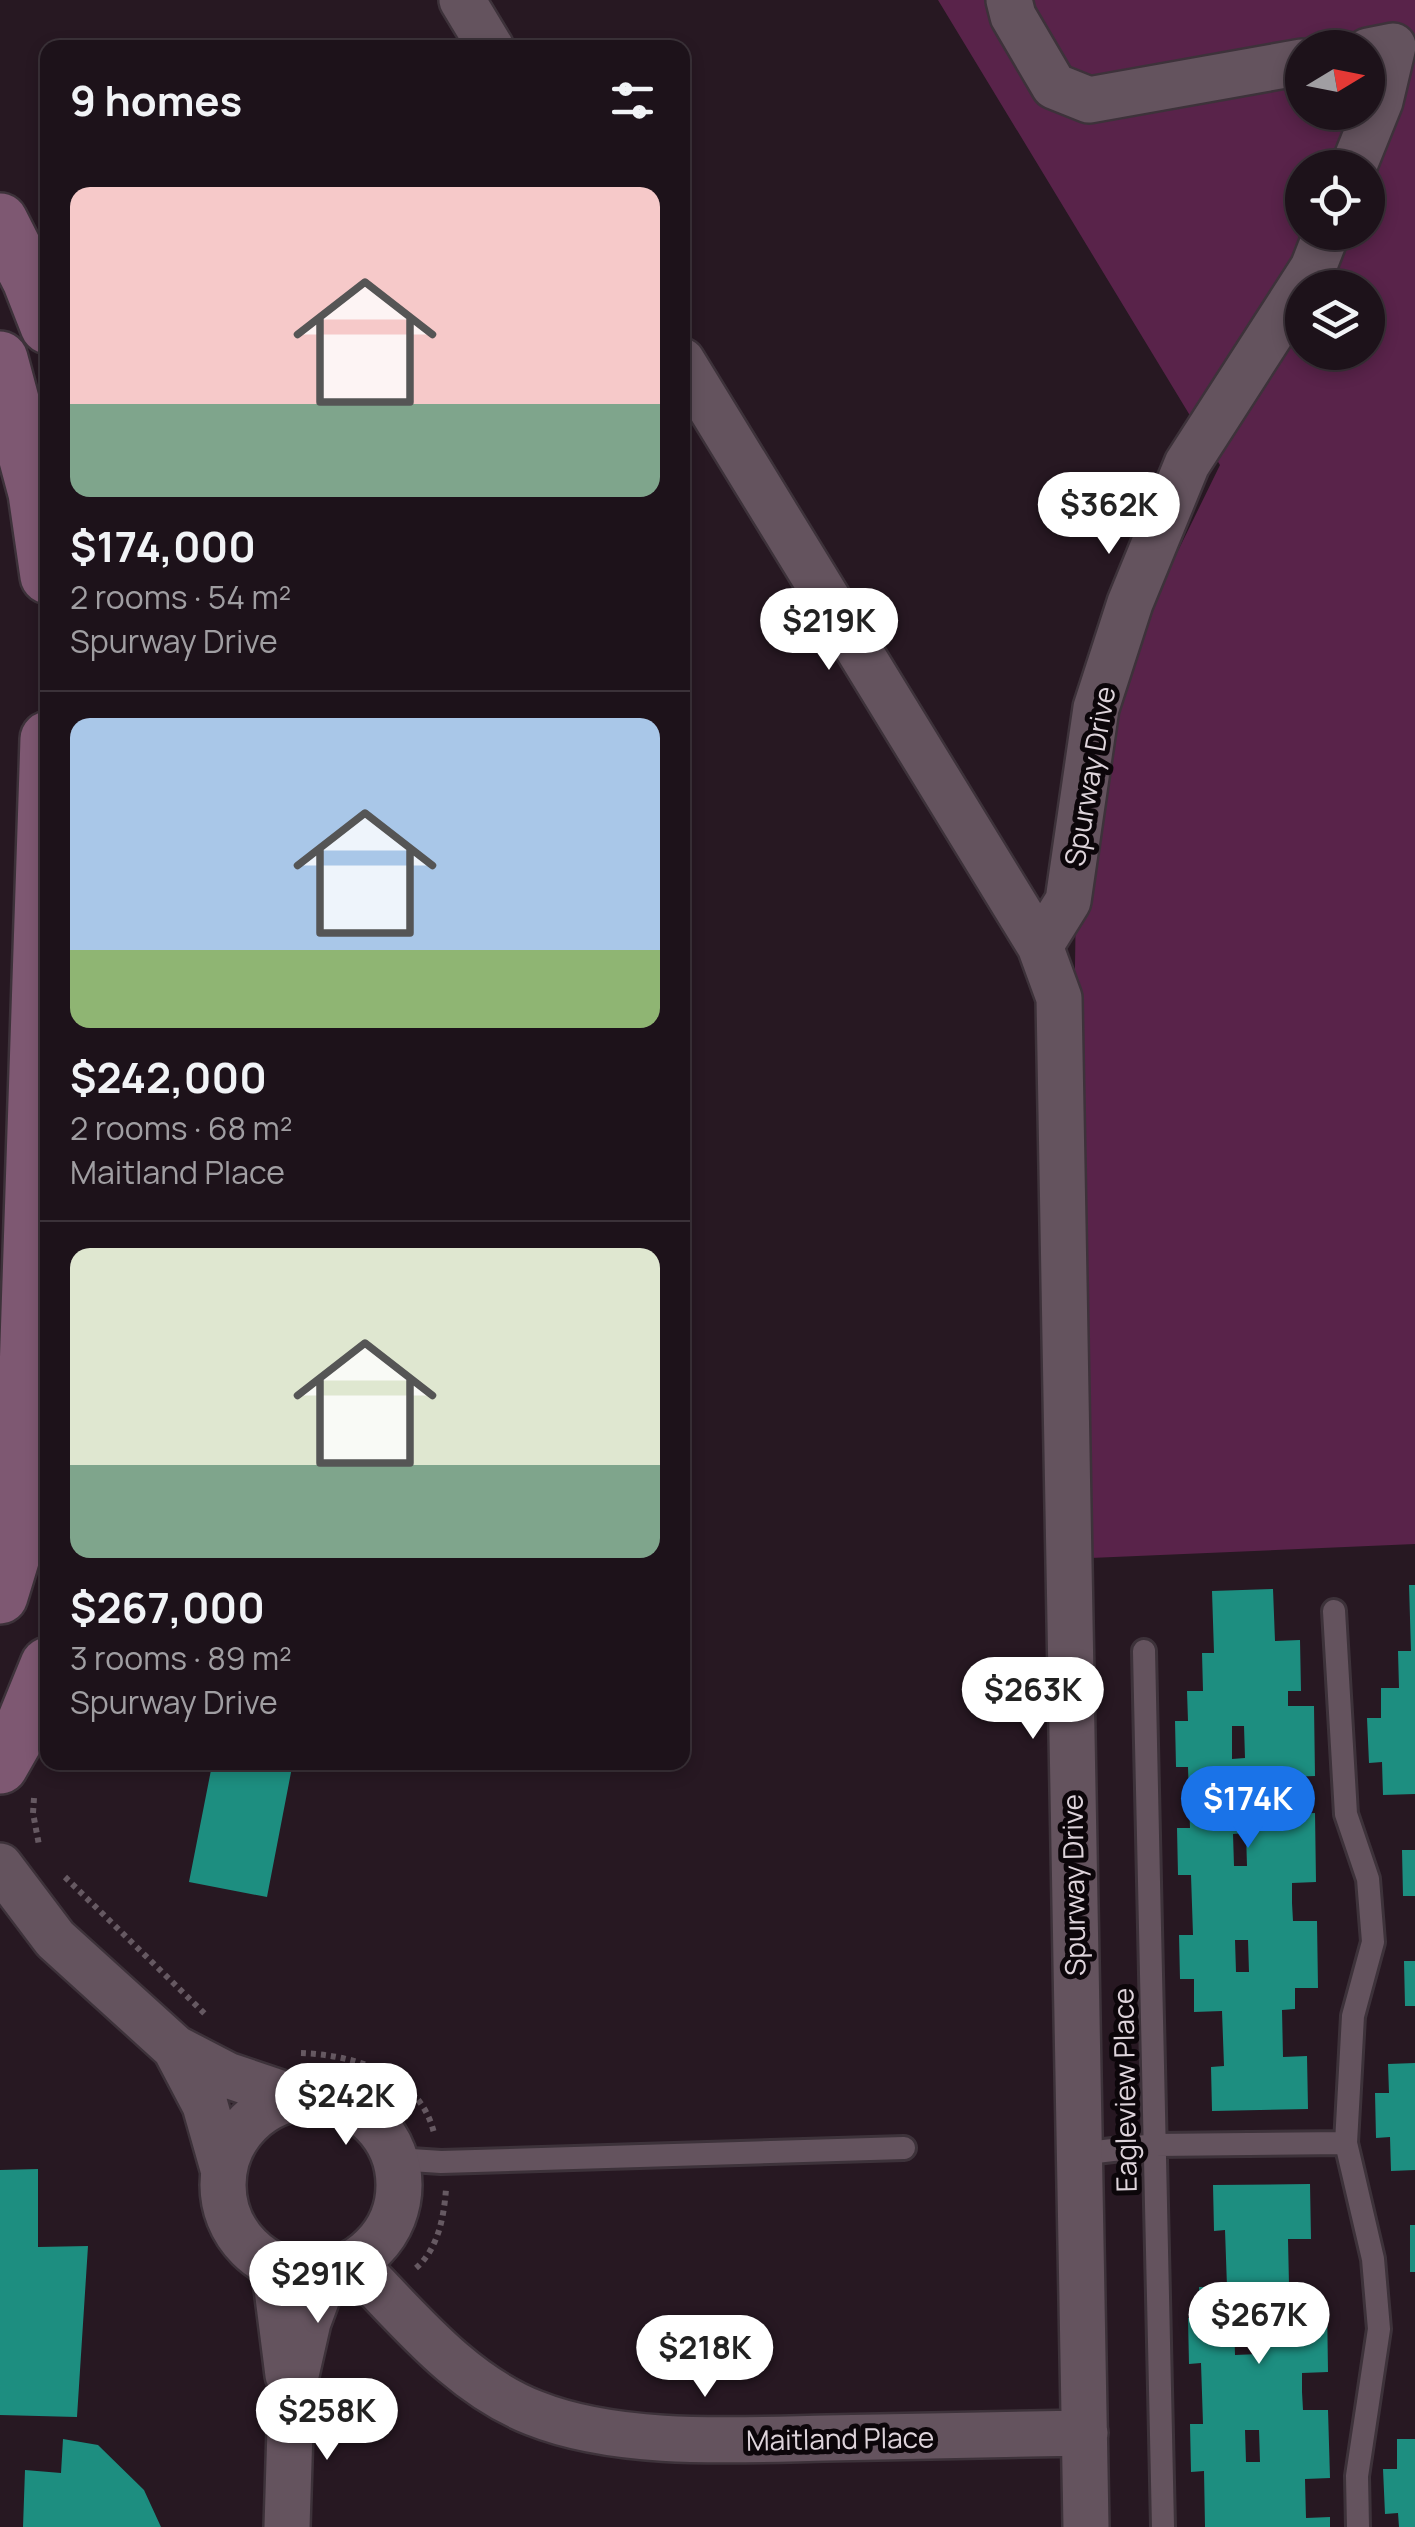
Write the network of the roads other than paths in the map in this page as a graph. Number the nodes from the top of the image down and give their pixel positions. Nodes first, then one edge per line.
1 (462, 0) edge
2 (1009, 0) edge
3 (486, 40) edge
4 (1385, 48) edge
5 (1285, 65) edge
6 (1385, 81) edge
7 (0, 221) edge
8 (1320, 250) edge
9 (40, 306) edge
10 (0, 359) edge
11 (690, 374) edge
12 (40, 521) edge
13 (1040, 946) junction
14 (40, 980) edge
15 (0, 1596) edge
16 (1334, 1611) dead end
17 (1144, 1651) dead end
18 (40, 1684) edge
19 (0, 1766) edge
20 (0, 1866) edge
21 (0, 1906) edge
22 (55, 1940) junction
23 (175, 2048) junction
24 (295, 2098) junction
25 (1346, 2143) junction
26 (1155, 2145) junction
27 (904, 2148) dead end
28 (1079, 2154) junction
29 (396, 2159) junction
30 (224, 2172) junction
31 (274, 2265) junction
32 (340, 2268) junction
33 (292, 2397) junction
34 (1085, 2433) junction
35 (287, 2527) edge
36 (1086, 2527) edge
37 (1163, 2527) edge
38 (1358, 2527) edge

1 - 3 street
2 - 5 street
4 - 6 street
7 - 9 street
8 - 13 street, Spurway Drive
10 - 12 street
11 - 13 street, Spurway Drive
13 - 28 street, Spurway Drive
14 - 15 street
16 - 25 lane
17 - 26 lane, Eagleview Place
18 - 19 street
20 - 22 street
21 - 22 street
22 - 23 street
23 - 24 street
23 - 30 street
24 - 29 street
24 - 30 street
25 - 26 lane
25 - 38 lane
26 - 28 lane
26 - 37 lane, Eagleview Place
27 - 29 lane
28 - 34 street, Spurway Drive
29 - 32 street
30 - 31 street
31 - 32 street
31 - 33 street
32 - 33 street
32 - 34 street, Maitland Place
33 - 35 street
34 - 36 street, Spurway Drive

